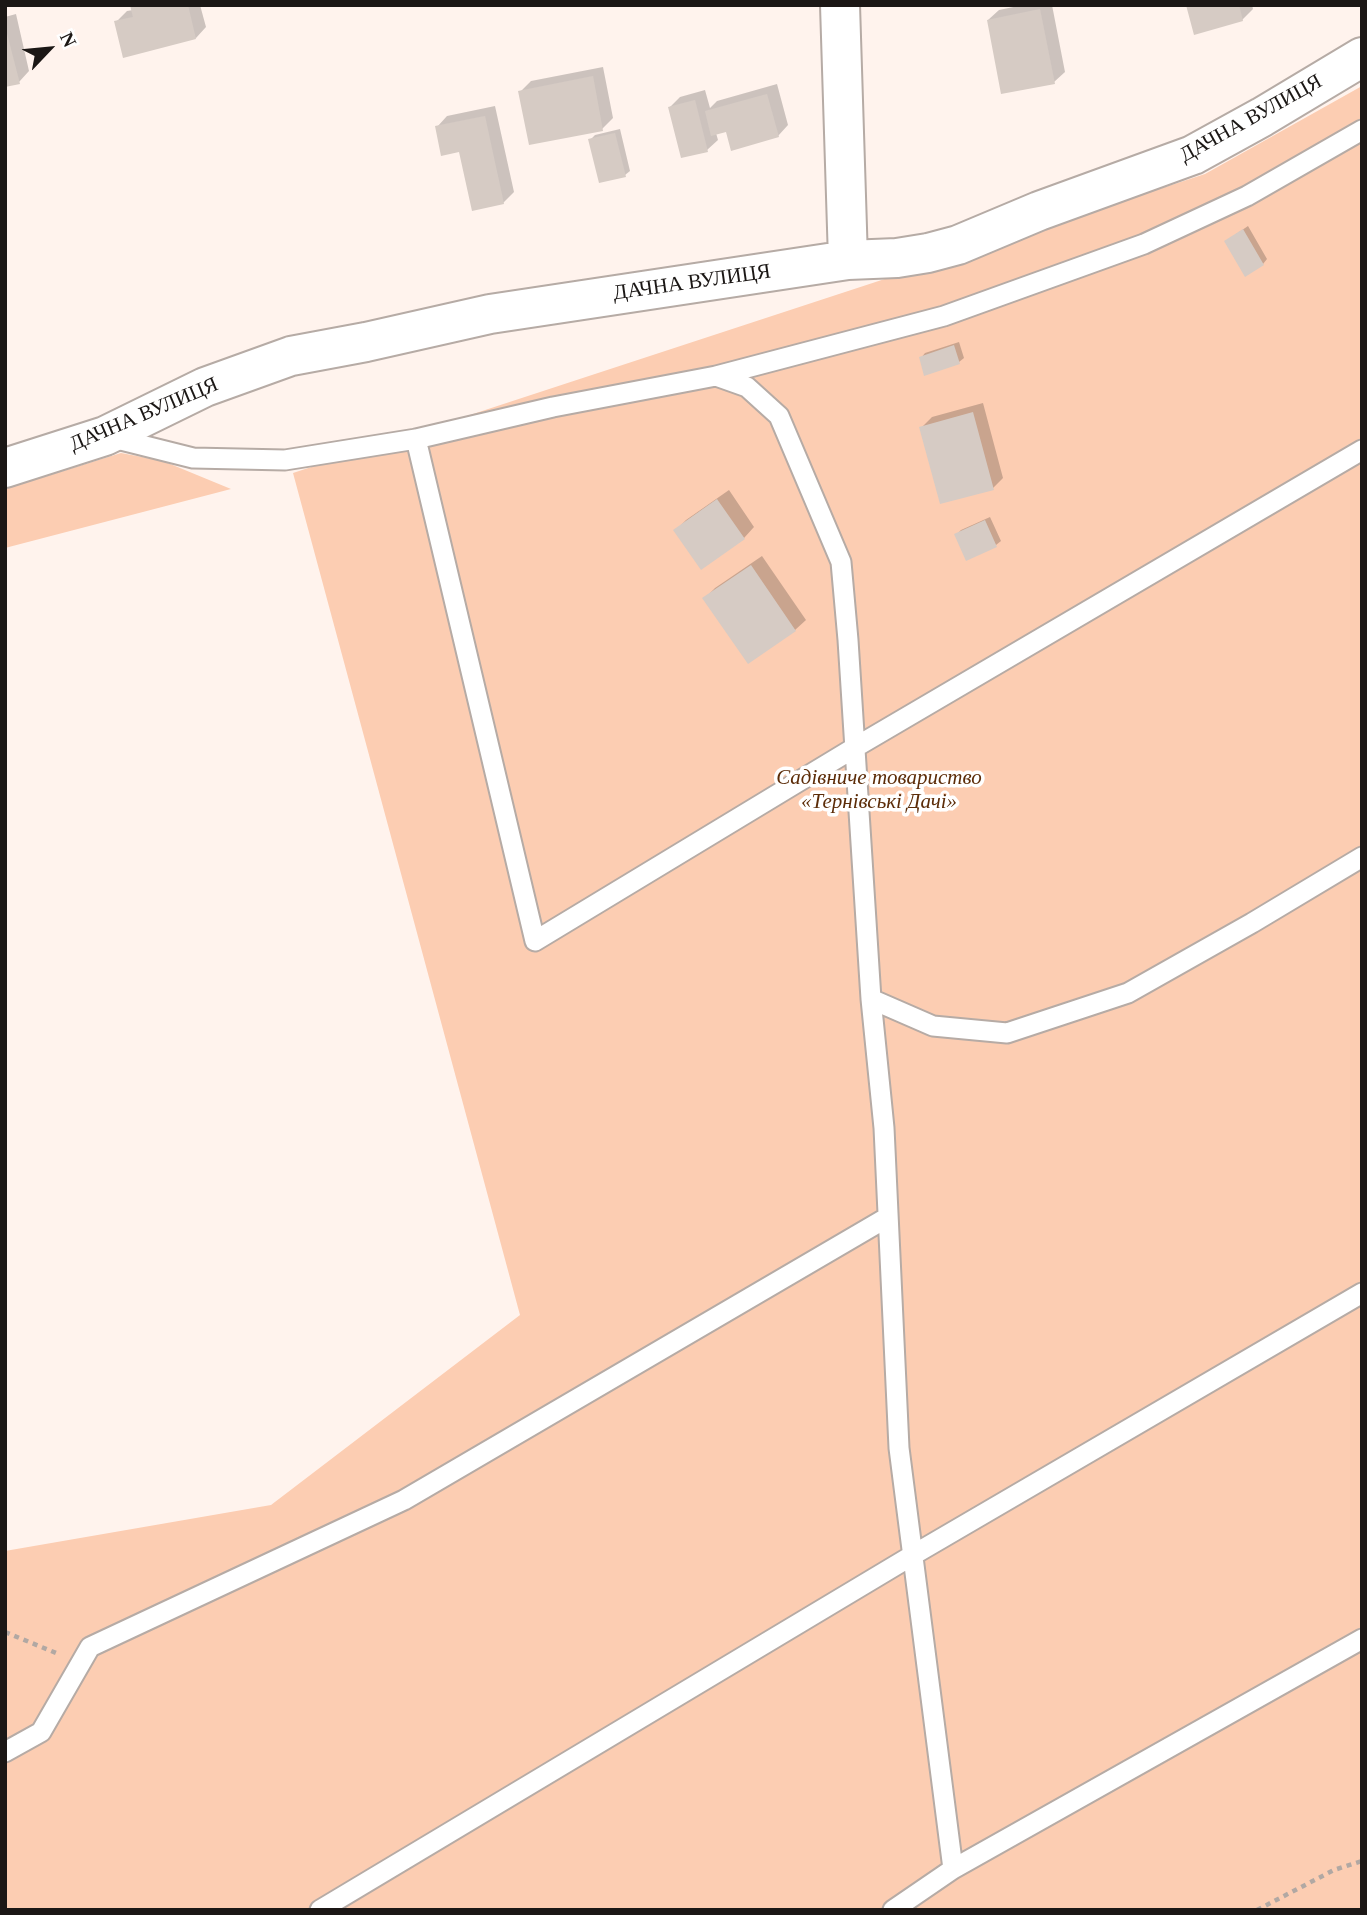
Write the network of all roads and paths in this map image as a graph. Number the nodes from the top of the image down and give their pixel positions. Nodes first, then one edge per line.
1 (840, 5) edge
2 (1362, 57) edge
3 (1362, 130) edge
4 (848, 260) junction
5 (716, 376) junction
6 (105, 436) junction
7 (416, 439) junction
8 (1362, 450) edge
9 (5, 468) edge
10 (854, 748) junction
11 (1362, 857) edge
12 (871, 999) junction
13 (888, 1217) junction
14 (1362, 1293) edge
15 (913, 1555) junction
16 (5, 1632) edge
17 (1362, 1639) edge
18 (81, 1662) junction
19 (5, 1752) edge
20 (1362, 1861) edge
21 (953, 1869) junction
22 (320, 1910) edge
23 (893, 1910) edge
24 (1257, 1910) edge

1 - 4 street
2 - 4 street, ДАЧНА ВУЛИЦЯ
3 - 5 lane
4 - 6 street, ДАЧНА ВУЛИЦЯ
5 - 7 lane
5 - 10 lane
6 - 7 lane
6 - 9 street, ДАЧНА ВУЛИЦЯ
7 - 10 lane
8 - 10 lane
10 - 12 lane
11 - 12 lane
12 - 13 lane
13 - 15 lane
13 - 18 lane
14 - 15 lane
15 - 21 lane
15 - 22 lane
16 - 18 path
17 - 21 lane
18 - 19 lane
20 - 24 path
21 - 23 lane

